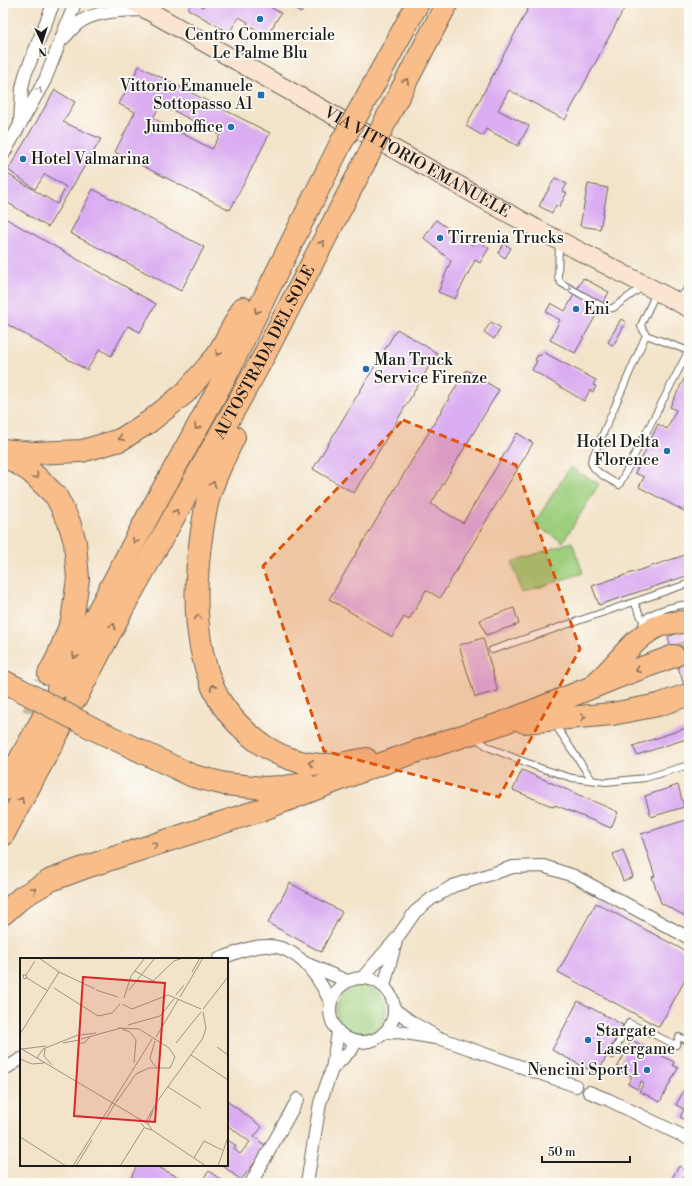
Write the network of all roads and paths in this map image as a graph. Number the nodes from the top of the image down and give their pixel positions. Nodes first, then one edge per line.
1 (52, 3) edge
2 (75, 3) edge
3 (418, 3) edge
4 (447, 3) edge
5 (141, 5) edge
6 (58, 45) junction
7 (20, 124) junction
8 (339, 147) junction
9 (3, 154) edge
10 (559, 240) junction
11 (689, 286) edge
12 (651, 288) junction
13 (684, 305) edge
14 (646, 335) junction
15 (689, 350) edge
16 (259, 365) junction
17 (3, 450) edge
18 (3, 457) edge
19 (687, 584) dead end
20 (634, 602) junction
21 (689, 604) edge
22 (689, 622) edge
23 (642, 629) junction
24 (492, 650) dead end
25 (674, 656) tunnel mouth
26 (10, 684) edge
27 (59, 689) junction
28 (589, 689) junction
29 (687, 695) dead end
30 (552, 720) junction
31 (503, 723) junction
32 (469, 734) junction
33 (432, 746) junction
34 (689, 765) edge
35 (364, 770) junction
36 (592, 780) junction
37 (7, 782) edge
38 (3, 835) edge
39 (3, 914) edge
40 (397, 938) junction
41 (689, 938) edge
42 (222, 958) edge
43 (304, 962) junction
44 (363, 977) junction
45 (347, 981) junction
46 (384, 986) junction
47 (330, 1001) junction
48 (394, 1009) junction
49 (338, 1032) junction
50 (384, 1033) junction
51 (442, 1039) junction
52 (689, 1041) edge
53 (356, 1042) junction
54 (612, 1055) dead end
55 (20, 1060) edge
56 (332, 1069) junction
57 (3, 1070) edge
58 (576, 1086) dead end
59 (589, 1092) dead end
60 (298, 1099) dead end
61 (689, 1139) edge
62 (252, 1183) edge
63 (307, 1183) edge

1 - 7 street
2 - 6 street
3 - 8 highway, AUTOSTRADA DEL SOLE, bridge
16 -> 4 highway, AUTOSTRADA DEL SOLE, bridge
5 - 6 street
5 - 10 main road, VIA VITTORIO EMANUELE
7 -> 6 street
7 - 9 street
8 -> 17 highway
8 -> 27 highway, AUTOSTRADA DEL SOLE
10 - 12 main road, VIA VITTORIO EMANUELE
10 -> 12 lane
11 - 13 lane
12 - 13 main road, VIA VITTORIO EMANUELE
12 - 14 lane
14 - 15 lane
14 - 15 lane
27 -> 16 highway, AUTOSTRADA DEL SOLE
33 -> 16 highway
18 -> 27 highway
19 - 20 lane
20 - 23 lane
20 - 24 lane
21 - 23 lane
22 - 23 highway
23 - 28 highway
25 -> 28 highway
26 - 35 highway, bridge
28 - 31 highway
30 -> 29 highway
30 - 31 highway
30 - 36 lane
31 - 32 highway
32 - 33 highway
32 - 36 lane
33 - 35 highway
34 - 36 lane
39 -> 35 highway
38 -> 37 highway
40 - 41 street
40 - 44 street
40 - 46 street
42 - 43 street
43 - 45 street
43 - 47 street
44 - 45 street
44 - 46 street
45 - 47 street
46 - 48 street
47 - 49 street
48 - 50 street
48 - 51 street
49 - 53 street
49 - 56 street
50 - 51 street
50 - 53 street
51 - 58 street
52 - 54 lane
53 - 56 street
55 - 57 street
56 - 63 street
59 - 61 street
60 - 62 street

